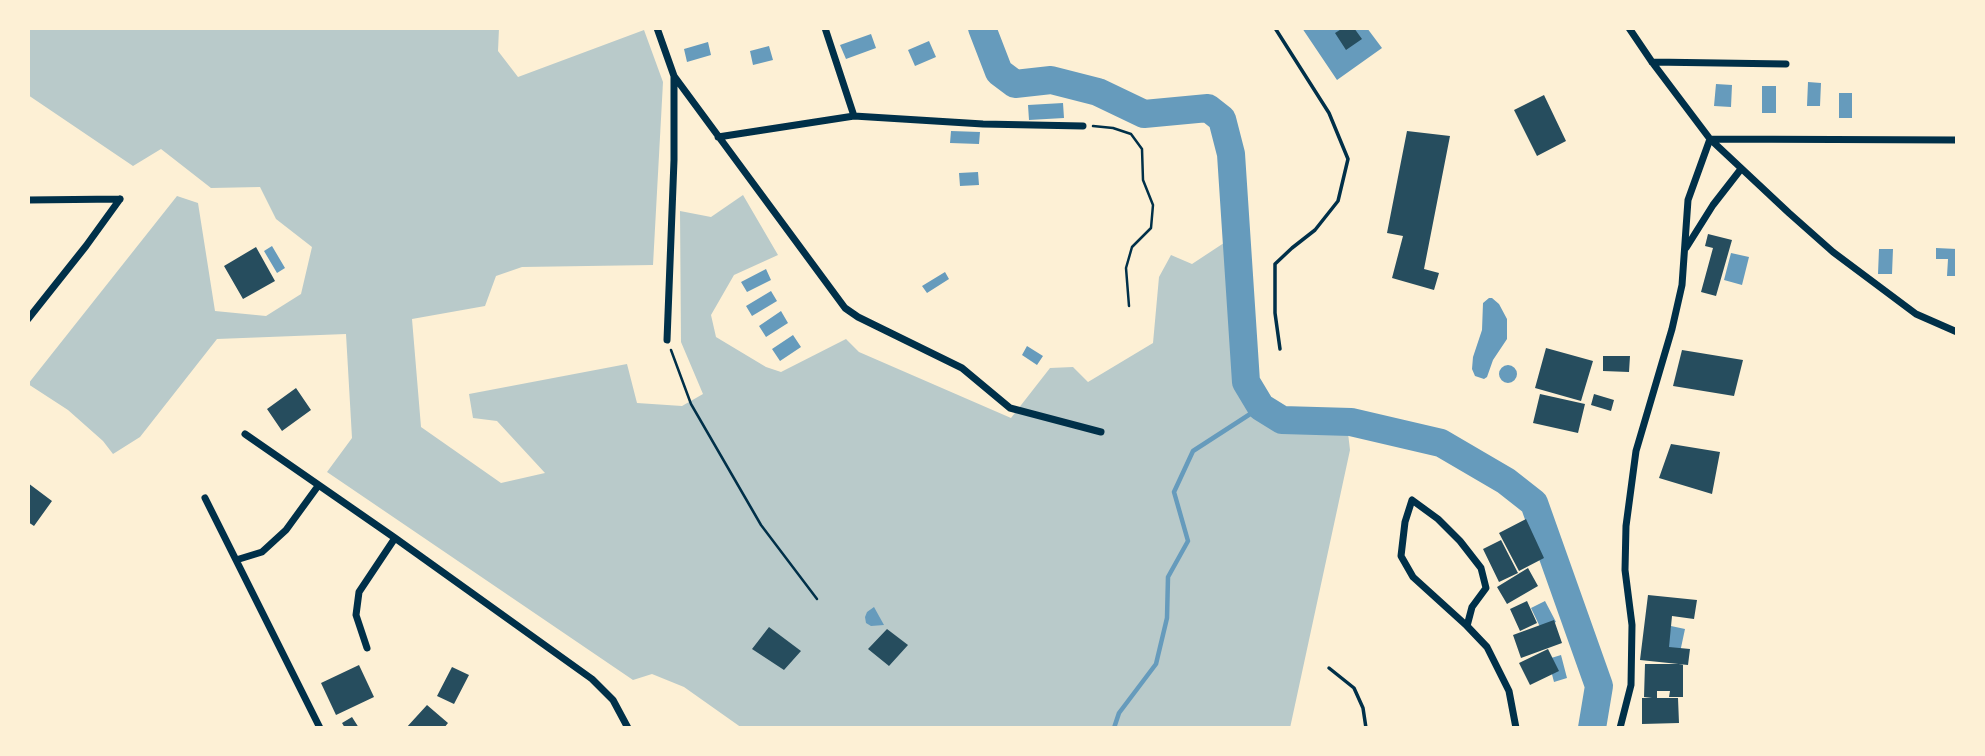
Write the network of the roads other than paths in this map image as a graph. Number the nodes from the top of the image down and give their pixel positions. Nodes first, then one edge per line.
1 (657, 28) edge
2 (825, 28) edge
3 (1275, 28) edge
4 (1629, 28) edge
5 (1652, 62) junction
6 (1786, 64) dead end
7 (674, 76) junction
8 (854, 116) junction
9 (1083, 126) road end
10 (718, 137) junction
11 (1710, 139) junction
12 (1957, 141) edge
13 (1741, 169) junction
14 (28, 200) edge
15 (1685, 248) junction
16 (28, 319) edge
17 (1957, 332) edge
18 (667, 340) road end
19 (1280, 349) dead end
20 (1101, 432) dead end
21 (245, 435) dead end
22 (317, 486) junction
23 (205, 498) dead end
24 (395, 538) junction
25 (236, 560) junction
26 (1467, 625) junction
27 (367, 648) dead end
28 (1329, 668) dead end
29 (320, 728) edge
30 (628, 728) edge
31 (1366, 728) edge
32 (1516, 728) edge
33 (1620, 728) edge

1 - 7 street
2 - 8 street
3 - 19 lane
4 - 5 street
5 - 6 street
5 - 11 street
7 - 10 street
7 - 18 street
8 - 9 street
8 - 10 street
10 - 20 street
11 - 12 street
11 - 13 street
11 - 15 street
13 - 15 street
13 - 17 street
14 - 16 street
15 - 33 street
21 - 22 street
22 - 24 street
22 - 25 street
23 - 25 street
24 - 27 street
24 - 30 street
25 - 29 street
26 - 26 street
26 - 32 street
28 - 31 lane

